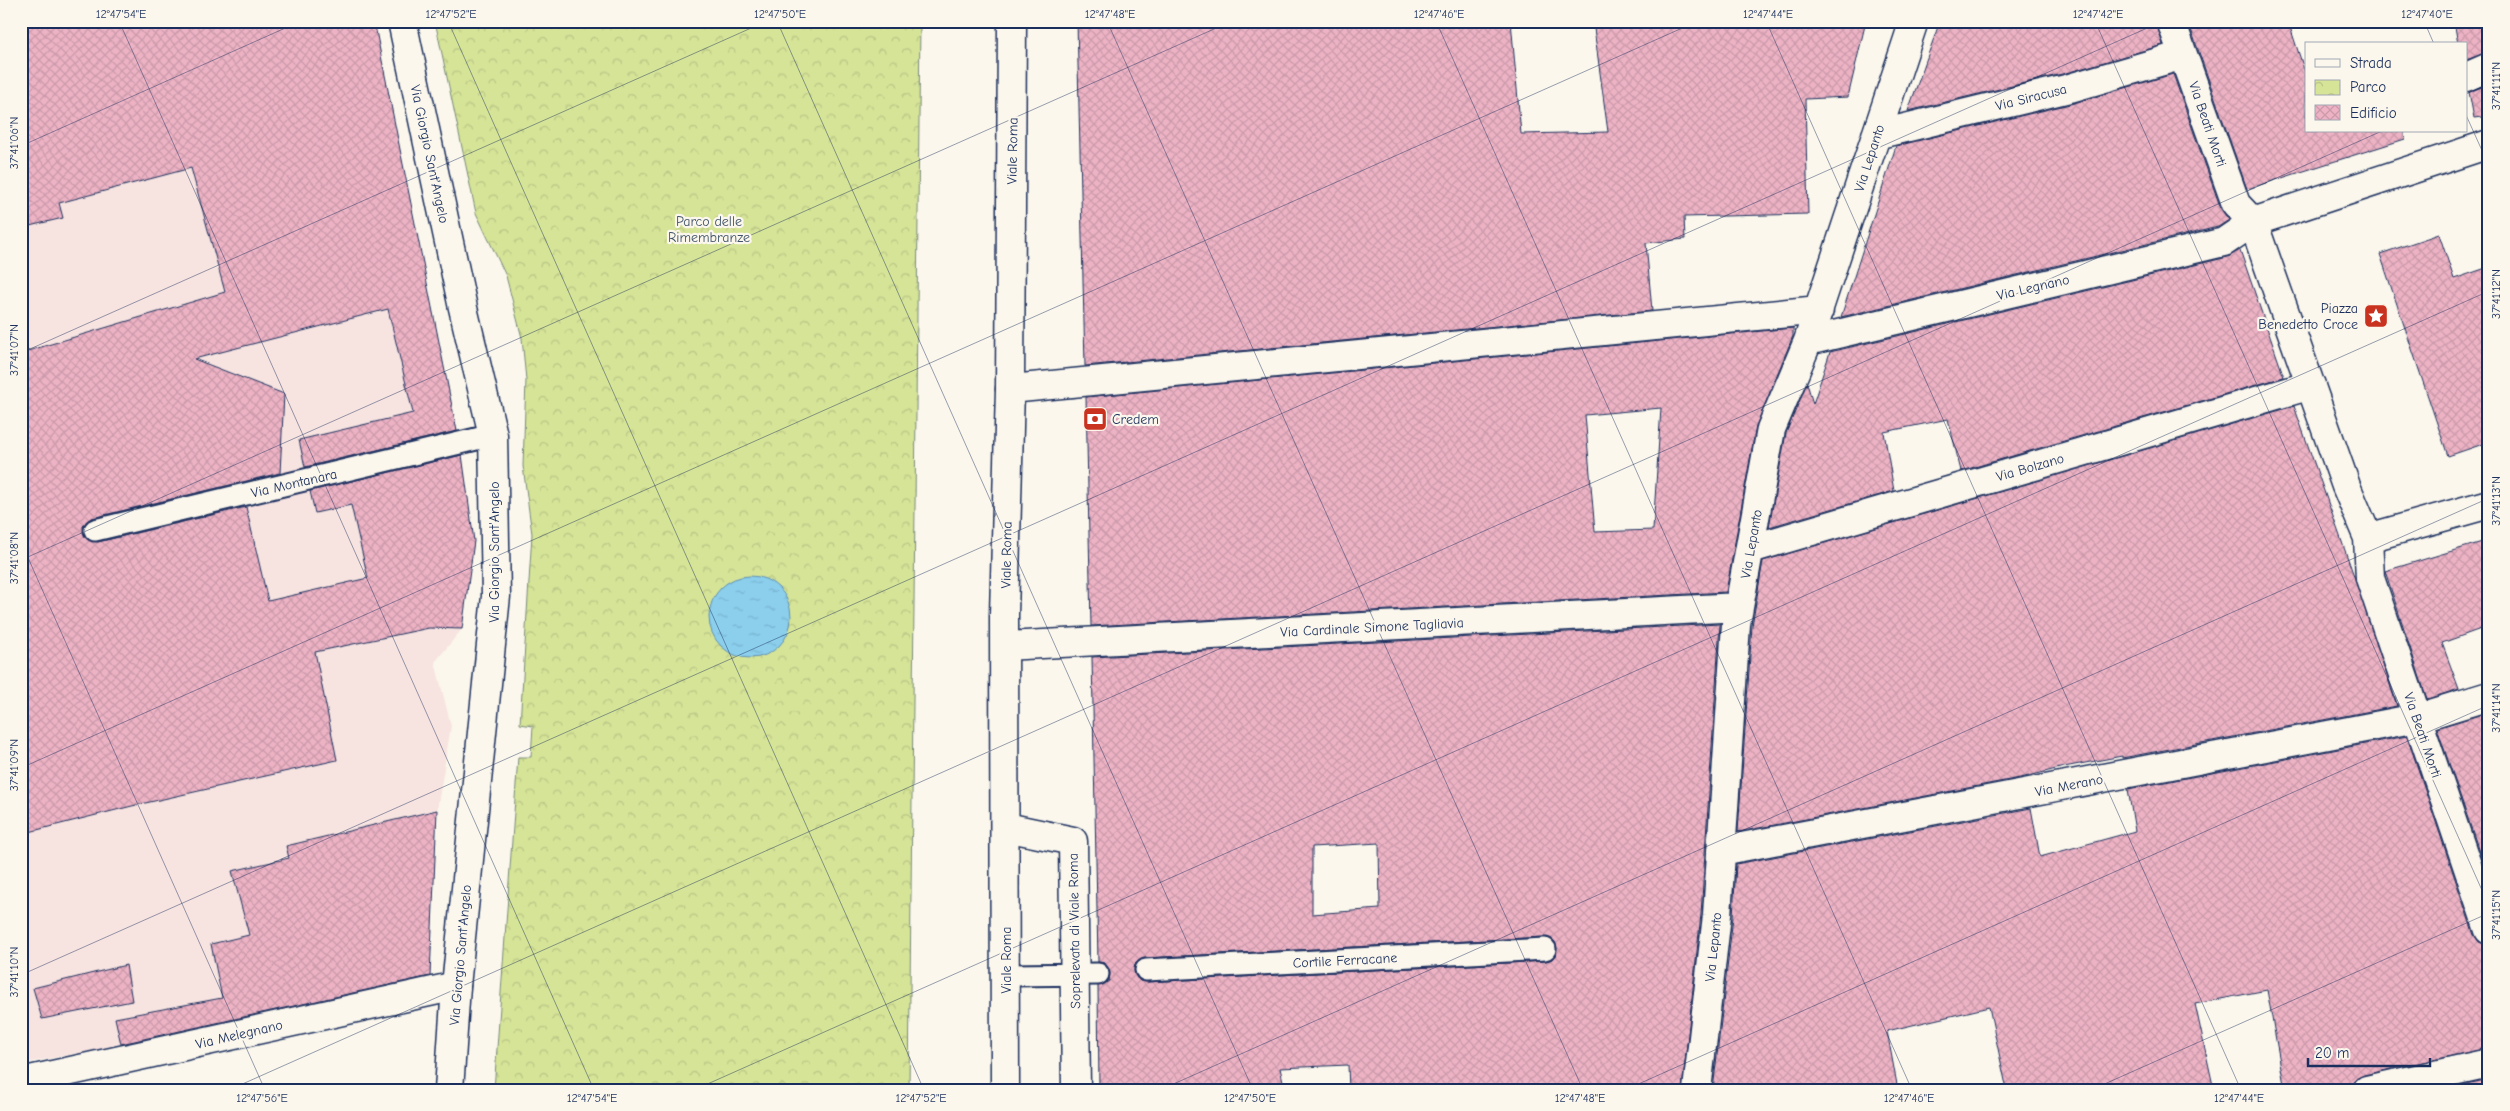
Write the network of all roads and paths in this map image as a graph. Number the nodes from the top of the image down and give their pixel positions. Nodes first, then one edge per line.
1 (402, 21) edge
2 (1012, 21) edge
3 (1914, 21) edge
4 (2172, 21) edge
5 (2184, 55) junction
6 (2489, 67) edge
7 (2468, 76) edge
8 (1876, 135) junction
9 (2457, 142) edge
10 (2489, 144) edge
11 (2253, 222) junction
12 (1818, 310) junction
13 (1808, 340) junction
14 (2311, 385) junction
15 (1010, 389) junction
16 (493, 435) junction
17 (2489, 504) edge
18 (95, 530) dead end
19 (2368, 538) junction
20 (1750, 549) junction
21 (1739, 607) junction
22 (1006, 646) junction
23 (2489, 696) edge
24 (2417, 718) junction
25 (1006, 826) junction
26 (1721, 852) junction
27 (2489, 930) edge
28 (1545, 949) dead end
29 (1146, 970) dead end
30 (1087, 973) junction
31 (1006, 975) junction
32 (456, 986) junction
33 (2489, 1063) edge
34 (21, 1082) edge
35 (449, 1090) edge
36 (1005, 1090) edge
37 (1076, 1090) edge
38 (1697, 1090) edge
39 (2366, 1090) edge

1 - 16 street, Via Giorgio Sant'Angelo
2 - 15 street, Viale Roma
3 - 8 street, Via Lepanto
4 - 5 street, Via Beati Morti
5 - 8 street, Via Siracusa
5 - 11 street, Via Beati Morti
6 - 7 street
8 - 12 street, Via Lepanto
9 - 10 street
9 - 11 street
11 - 13 street, Via Legnano
11 - 14 street
12 - 13 street, Via Lepanto
12 - 15 street
13 - 20 street, Via Lepanto
14 - 19 street
14 - 20 street, Via Bolzano
15 - 22 street, Viale Roma
16 - 18 lane, Via Montanara
16 - 32 street, Via Giorgio Sant'Angelo
17 - 19 street
19 - 24 street, Via Beati Morti
20 - 21 street, Via Lepanto
21 - 22 street, Via Cardinale Simone Tagliavia
21 - 26 street, Via Lepanto
22 - 25 street, Viale Roma
23 - 24 street, Via Merano
24 - 26 street, Via Merano
24 - 27 street, Via Beati Morti
25 - 30 street, Soprelevata di Viale Roma
25 - 31 street, Viale Roma
26 - 38 street, Via Lepanto
28 - 29 lane, Cortile Ferracane
30 - 31 lane
30 - 37 street, Soprelevata di Viale Roma
31 - 36 street, Viale Roma
32 - 34 street, Via Melegnano
32 - 35 street, Via Giorgio Sant'Angelo
33 - 39 street

